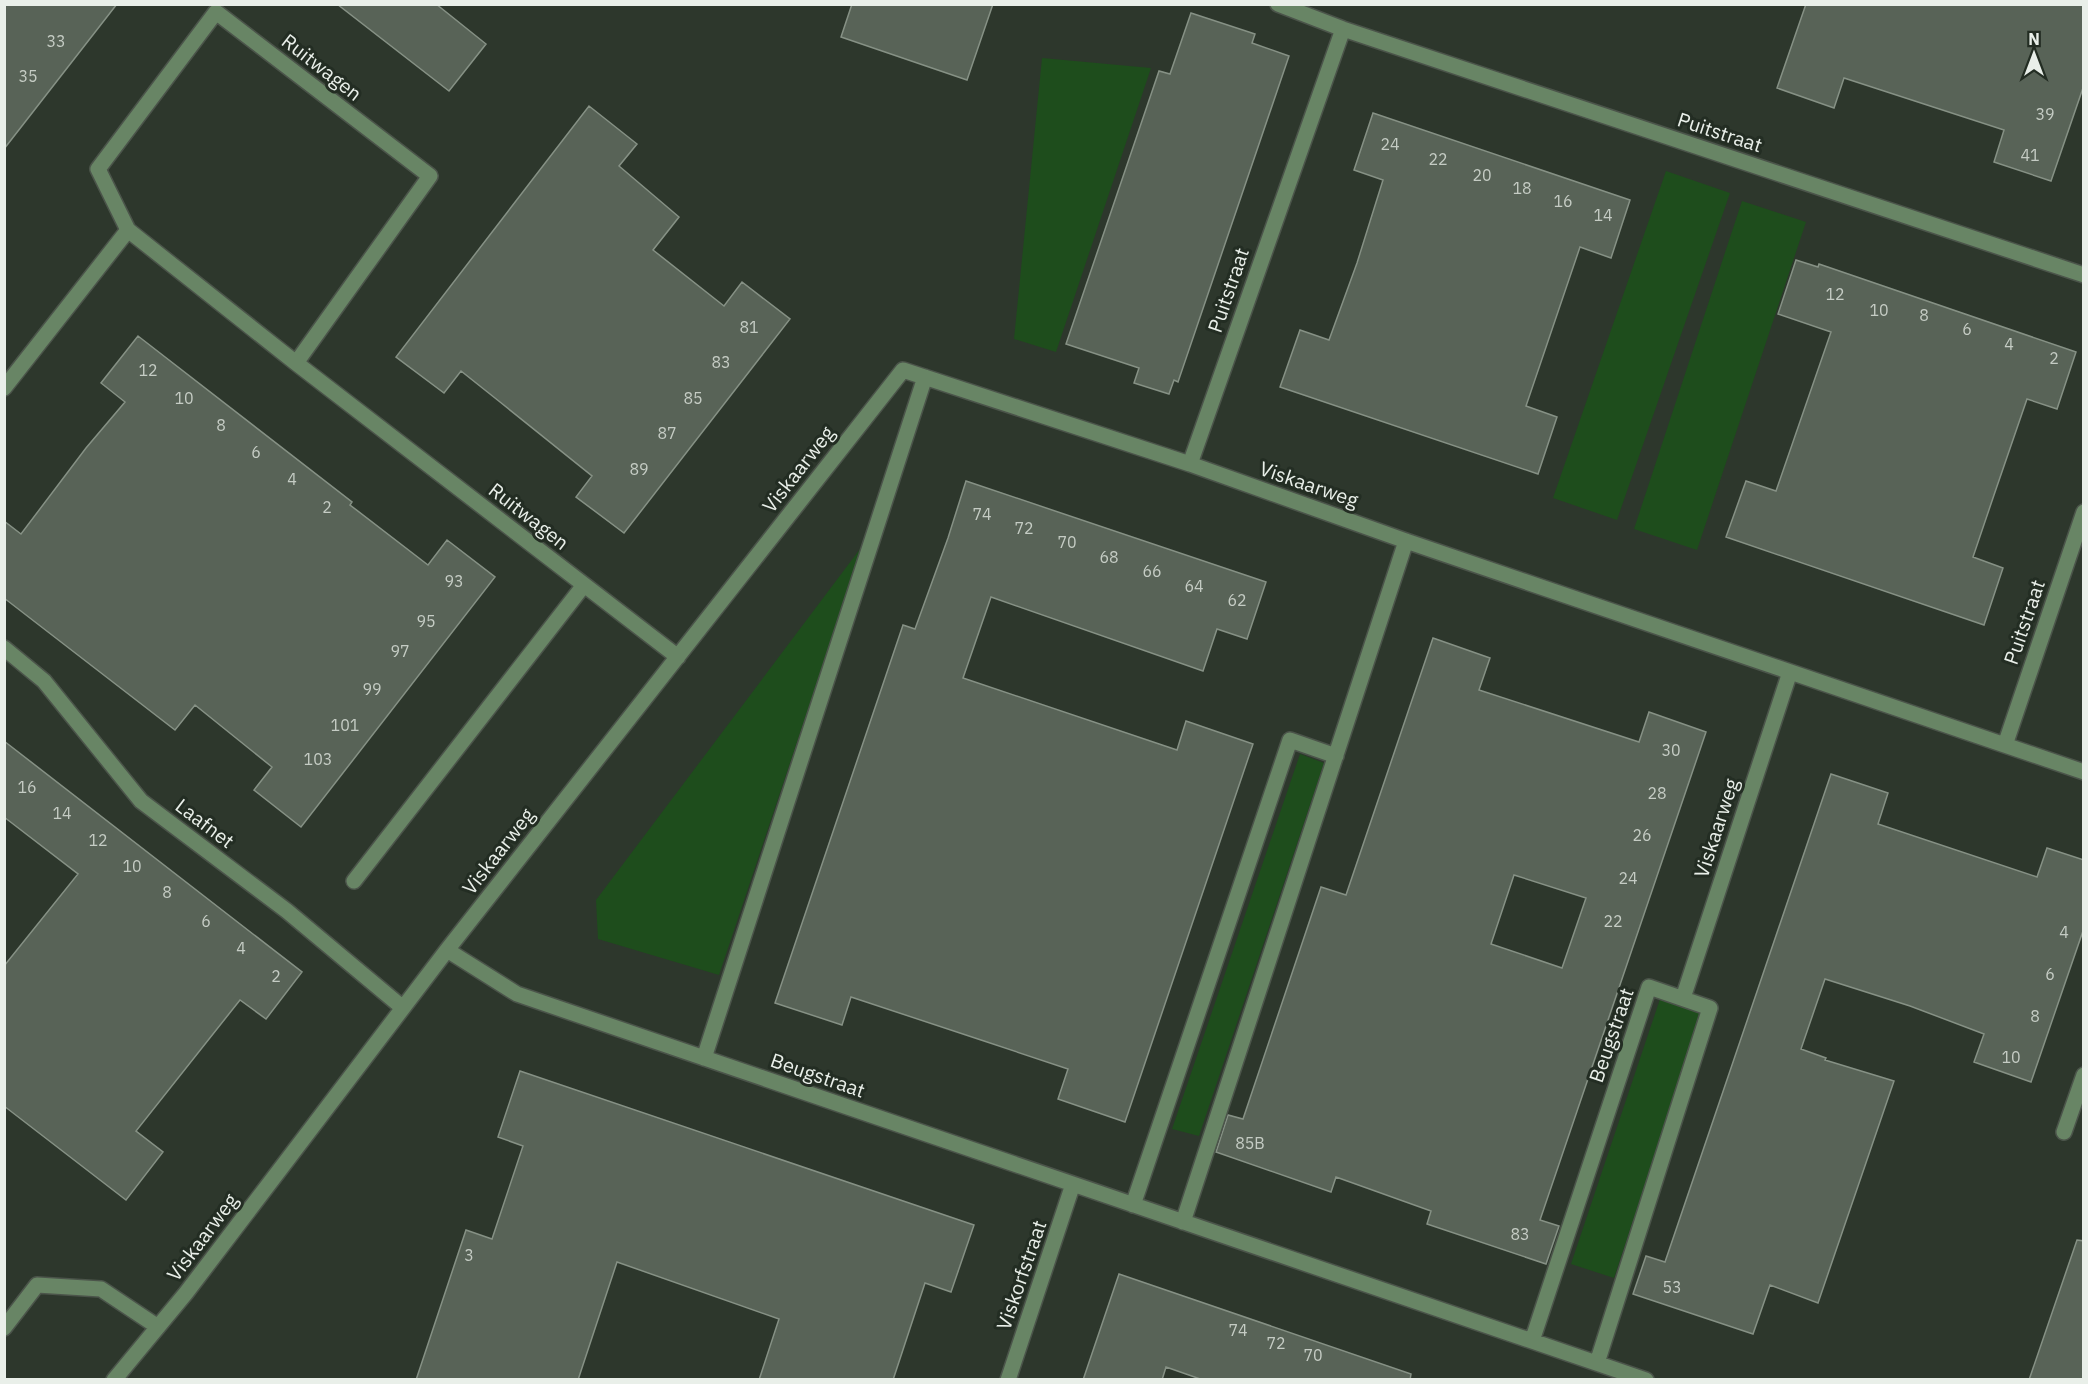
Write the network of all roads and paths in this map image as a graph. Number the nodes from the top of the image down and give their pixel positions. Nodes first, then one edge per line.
1 (1278, 4) edge
2 (1343, 29) junction
3 (128, 230) junction
4 (2084, 275) edge
5 (296, 363) junction
6 (925, 377) junction
7 (4, 387) edge
8 (1190, 464) junction
9 (2084, 512) edge
10 (1406, 541) junction
11 (584, 585) junction
12 (4, 648) edge
13 (678, 657) junction
14 (1790, 672) junction
15 (2005, 745) junction
16 (1336, 756) junction
17 (2084, 772) edge
18 (354, 881) dead end
19 (447, 950) junction
20 (1683, 998) junction
21 (403, 1008) junction
22 (704, 1058) junction
23 (2084, 1075) edge
24 (2064, 1132) dead end
25 (1073, 1185) junction
26 (1133, 1205) junction
27 (1183, 1222) junction
28 (158, 1327) junction
29 (4, 1328) edge
30 (1532, 1341) junction
31 (1597, 1363) junction
32 (114, 1380) edge
33 (1008, 1380) edge
34 (1646, 1380) edge

1 - 2 street, Puitstraat
2 - 4 street, Puitstraat
2 - 8 street, Puitstraat
3 - 5 street, Ruitwagen
3 - 5 street, Ruitwagen
3 - 7 street
5 - 11 street, Ruitwagen
6 - 8 street, Viskaarweg
6 - 13 street, Viskaarweg
6 - 22 street
8 - 10 street, Viskaarweg
9 - 15 street, Puitstraat
10 - 14 street, Viskaarweg
10 - 16 street
11 - 13 street, Ruitwagen
11 - 18 street
12 - 21 street, Laafnet
13 - 19 street, Viskaarweg
14 - 15 street, Viskaarweg
14 - 20 street, Viskaarweg
15 - 17 street, Viskaarweg
16 - 26 street
16 - 27 street
19 - 21 street, Viskaarweg
19 - 22 street, Beugstraat
20 - 30 street, Beugstraat
20 - 31 street, Beugstraat
21 - 28 street, Viskaarweg
22 - 25 street, Beugstraat
23 - 24 street
25 - 26 street, Beugstraat
25 - 33 street, Viskorfstraat
26 - 27 street, Beugstraat
27 - 30 street, Beugstraat
28 - 29 street
28 - 32 street, Viskaarweg
30 - 31 street, Beugstraat
31 - 34 street, Beugstraat

